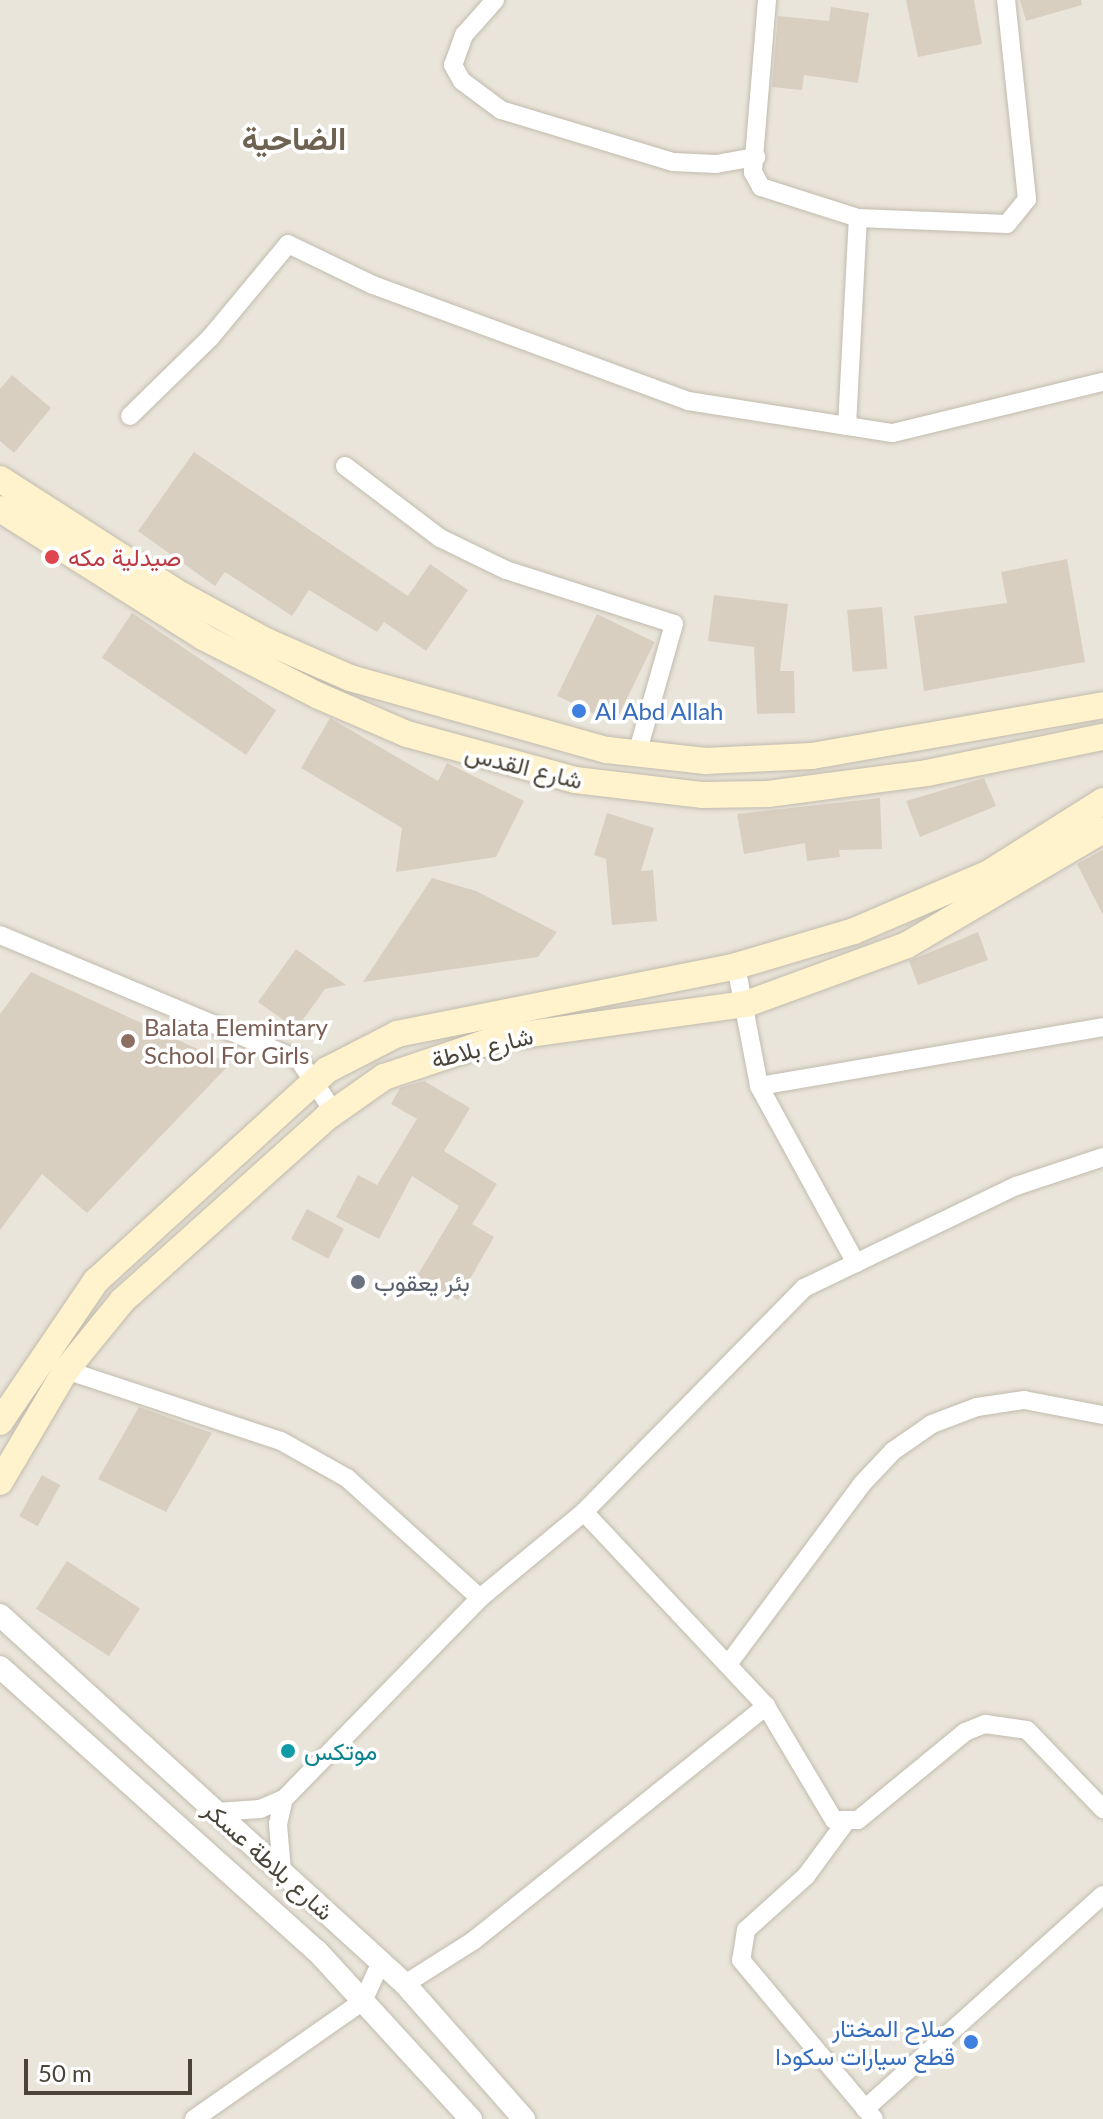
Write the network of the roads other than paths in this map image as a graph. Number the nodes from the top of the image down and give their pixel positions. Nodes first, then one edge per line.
1 (495, 0) edge
2 (767, 0) edge
3 (1006, 0) edge
4 (756, 157) junction
5 (858, 218) junction
6 (1103, 382) edge
7 (130, 416) dead end
8 (847, 426) junction
9 (345, 466) dead end
10 (0, 479) edge
11 (0, 509) edge
12 (1103, 705) edge
13 (1103, 737) edge
14 (637, 754) junction
15 (1103, 801) edge
16 (1103, 830) edge
17 (0, 935) edge
18 (736, 966) junction
19 (746, 1004) junction
20 (1103, 1027) edge
21 (316, 1079) junction
22 (759, 1086) junction
23 (334, 1112) junction
24 (1103, 1157) edge
25 (856, 1263) junction
26 (66, 1370) junction
27 (1103, 1415) edge
28 (0, 1422) edge
29 (0, 1482) edge
30 (584, 1512) junction
31 (480, 1598) junction
32 (0, 1615) edge
33 (729, 1663) junction
34 (0, 1667) edge
35 (766, 1706) junction
36 (284, 1799) junction
37 (1103, 1809) edge
38 (217, 1812) junction
39 (845, 1823) junction
40 (282, 1871) junction
41 (1103, 1895) edge
42 (381, 1962) junction
43 (405, 1984) junction
44 (363, 2001) junction
45 (870, 2114) edge
46 (194, 2119) edge
47 (471, 2119) edge
48 (524, 2119) edge

1 - 4 street
2 - 4 street
3 - 5 street
4 - 5 street
5 - 8 street
6 - 8 street
7 - 8 street
9 - 14 street
10 - 14 main road, شارع القدس
11 - 13 main road, شارع القدس
12 - 14 main road, شارع القدس
15 - 18 main road, شارع بلاطة
16 - 19 main road, شارع بلاطة
17 - 21 street
18 - 19 street
18 - 21 main road, شارع بلاطة
19 - 22 street
19 - 23 main road, شارع بلاطة
20 - 22 street
21 - 23 street
21 - 28 main road, شارع بلاطة
22 - 25 street
23 - 26 main road, شارع بلاطة
24 - 25 street
25 - 30 street
26 - 29 main road, شارع بلاطة
26 - 31 street
27 - 33 street
30 - 31 street
30 - 33 street
31 - 36 street
32 - 38 street, شارع بلاطة عسكر
33 - 35 street
34 - 44 street, شارع بلاطة عسكر
35 - 39 street
35 - 43 street
36 - 38 street
36 - 40 street
37 - 39 street
38 - 40 street, شارع بلاطة عسكر
39 - 45 street
40 - 42 street, شارع بلاطة عسكر
41 - 45 street
42 - 43 street, شارع بلاطة عسكر
42 - 44 street
43 - 48 street, شارع بلاطة عسكر
44 - 46 street
44 - 47 street, شارع بلاطة عسكر

